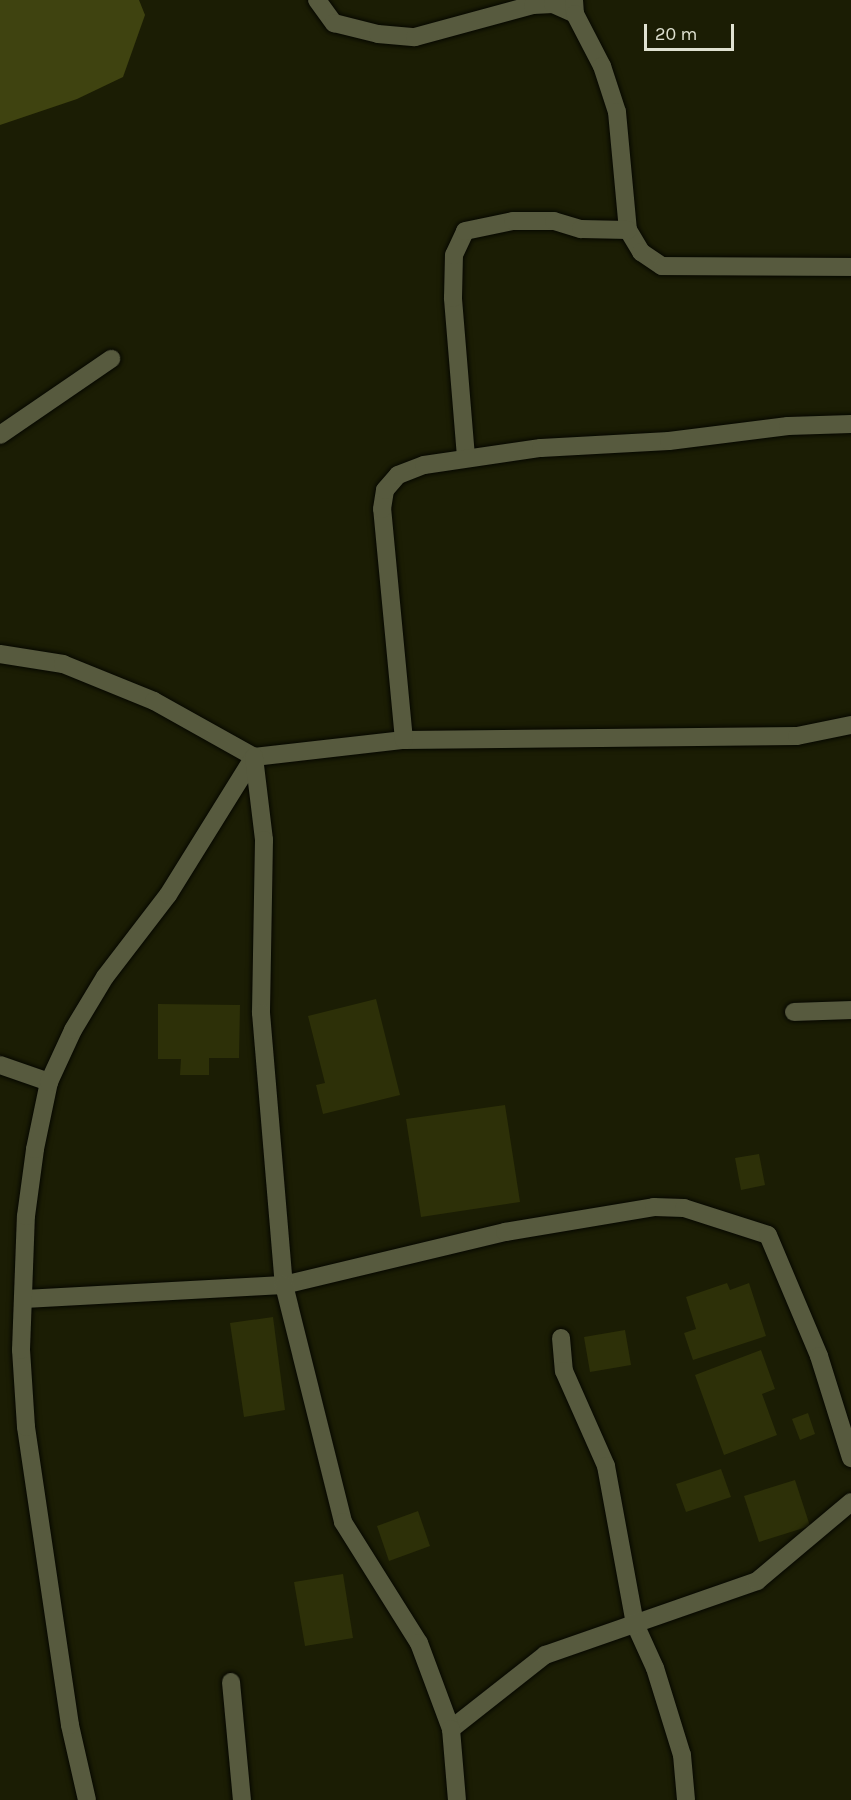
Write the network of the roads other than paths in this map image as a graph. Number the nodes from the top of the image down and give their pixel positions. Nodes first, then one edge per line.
1 (317, 0) edge
2 (575, 7) edge
3 (628, 230) junction
4 (851, 267) edge
5 (111, 358) dead end
6 (851, 424) edge
7 (0, 435) edge
8 (466, 457) junction
9 (0, 654) edge
10 (851, 725) edge
11 (404, 741) junction
12 (254, 757) junction
13 (851, 1010) edge
14 (794, 1012) dead end
15 (0, 1065) edge
16 (49, 1082) junction
17 (284, 1285) junction
18 (24, 1299) junction
19 (561, 1338) dead end
20 (851, 1458) edge
21 (851, 1502) edge
22 (635, 1624) junction
23 (231, 1682) dead end
24 (451, 1729) junction
25 (87, 1800) edge
26 (242, 1800) edge
27 (457, 1800) edge
28 (686, 1800) edge

1 - 2 street
2 - 3 street
3 - 4 street
3 - 8 street
5 - 7 street
6 - 8 street
8 - 11 street
9 - 12 street
10 - 11 street
11 - 12 street
12 - 16 street
12 - 17 street
13 - 14 street
15 - 16 street
16 - 18 street
17 - 18 street
17 - 20 street
17 - 24 street
18 - 25 street
19 - 22 street
21 - 22 street
22 - 24 street
22 - 28 street
23 - 26 street
24 - 27 street

